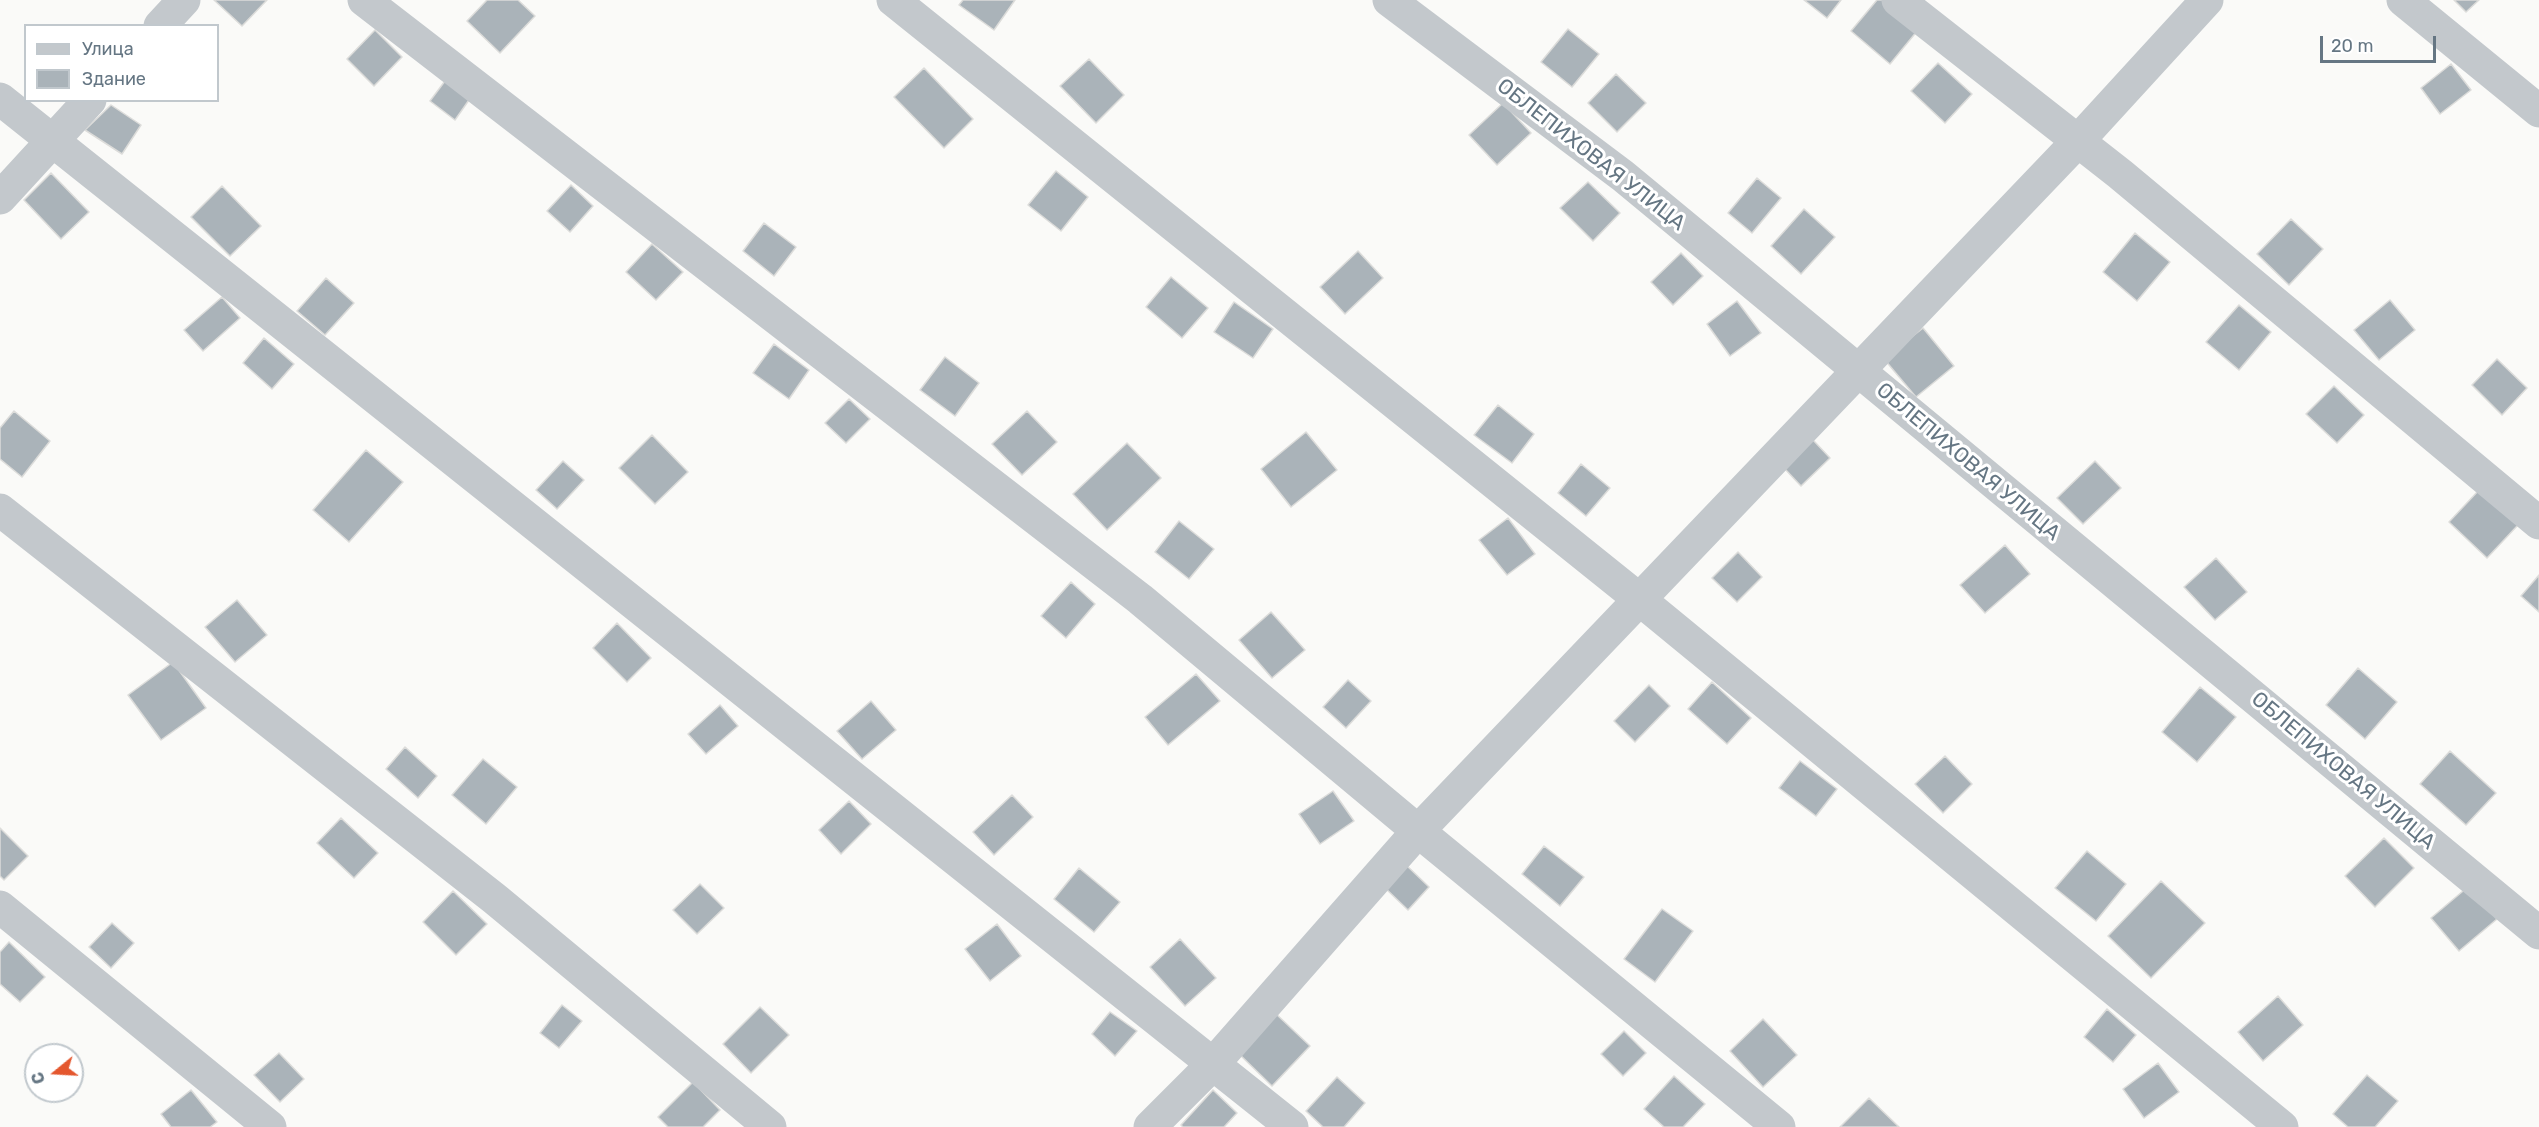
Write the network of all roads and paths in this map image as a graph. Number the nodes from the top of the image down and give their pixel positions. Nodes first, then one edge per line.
1 (184, 0) edge
2 (364, 0) edge
3 (893, 0) edge
4 (1389, 0) edge
5 (1898, 0) edge
6 (2207, 0) edge
7 (2403, 0) edge
8 (162, 24) edge
9 (0, 99) edge
10 (88, 102) edge
11 (2539, 111) edge
12 (53, 141) junction
13 (2077, 142) junction
14 (0, 198) edge
15 (1857, 370) junction
16 (0, 510) edge
17 (2539, 523) edge
18 (1639, 600) junction
19 (1418, 831) junction
20 (0, 907) edge
21 (2539, 933) edge
22 (1214, 1063) junction
23 (270, 1127) edge
24 (770, 1127) edge
25 (1150, 1127) edge
26 (1292, 1127) edge
27 (1779, 1127) edge
28 (2282, 1127) edge

1 - 8 street
2 - 19 street
3 - 18 street
4 - 15 street, ОБЛЕПИХОВАЯ УЛИЦА
5 - 13 street
6 - 13 street
7 - 11 street
9 - 12 street
10 - 12 street
12 - 14 street
12 - 22 street
13 - 15 street
13 - 17 street
15 - 18 street
15 - 21 street, ОБЛЕПИХОВАЯ УЛИЦА
16 - 24 street
18 - 19 street
18 - 28 street
19 - 22 street
19 - 27 street
20 - 23 street
22 - 25 street
22 - 26 street

